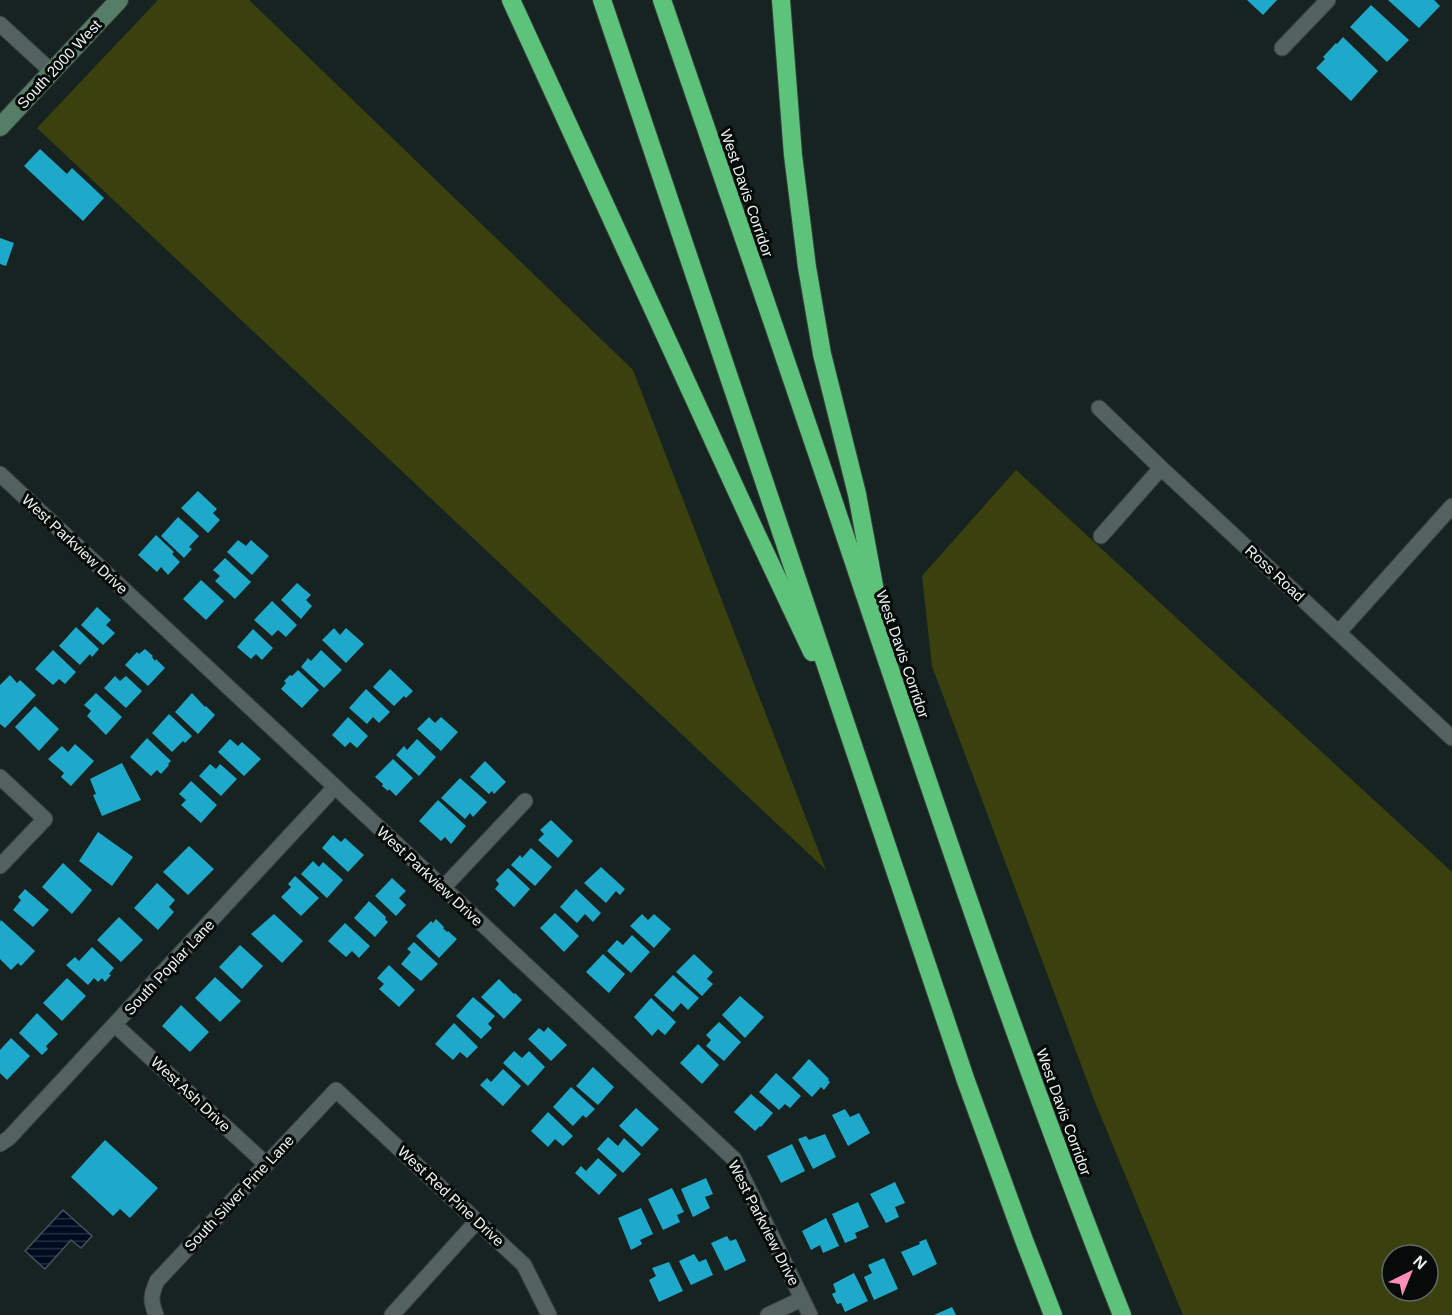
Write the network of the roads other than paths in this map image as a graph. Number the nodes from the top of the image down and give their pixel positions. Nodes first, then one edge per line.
1 (119, 0) edge
2 (512, 0) edge
3 (602, 0) edge
4 (662, 0) edge
5 (781, 0) edge
6 (1328, 0) edge
7 (0, 24) edge
8 (1282, 48) dead end
9 (51, 71) junction
10 (0, 128) edge
11 (1099, 408) dead end
12 (1161, 468) junction
13 (0, 474) edge
14 (1452, 506) edge
15 (1101, 536) dead end
16 (1339, 632) junction
17 (887, 662) junction
18 (846, 722) junction
19 (1452, 738) edge
20 (0, 777) edge
21 (335, 787) junction
22 (525, 801) dead end
23 (0, 866) edge
24 (443, 888) junction
25 (115, 1025) junction
26 (336, 1090) joint
27 (0, 1144) edge
28 (266, 1164) junction
29 (477, 1221) junction
30 (802, 1299) junction
31 (154, 1309) edge
32 (392, 1315) edge
33 (549, 1315) edge
34 (768, 1315) edge
35 (810, 1315) edge
36 (1053, 1315) edge
37 (1122, 1315) edge

1 - 9 street, South 2000 West
2 - 18 highway
3 - 18 highway
4 - 17 highway, West Davis Corridor
5 - 17 highway
6 - 8 street
7 - 9 street
9 - 10 street, South 2000 West
11 - 12 street, Ross Road
12 - 15 street
12 - 16 street, Ross Road
13 - 21 street, West Parkview Drive
14 - 16 street
16 - 19 street, Ross Road
17 - 37 highway, West Davis Corridor
18 - 36 highway
20 - 23 street
21 - 24 street, West Parkview Drive
21 - 25 street, South Poplar Lane
22 - 24 street
24 - 30 street, West Parkview Drive
25 - 27 street, South Poplar Lane
25 - 28 street, West Ash Drive
26 - 28 street, South Silver Pine Lane
26 - 29 street, West Red Pine Drive
28 - 31 street, South Silver Pine Lane
29 - 32 street
29 - 33 street, West Red Pine Drive
30 - 34 street
30 - 35 street, West Parkview Drive

